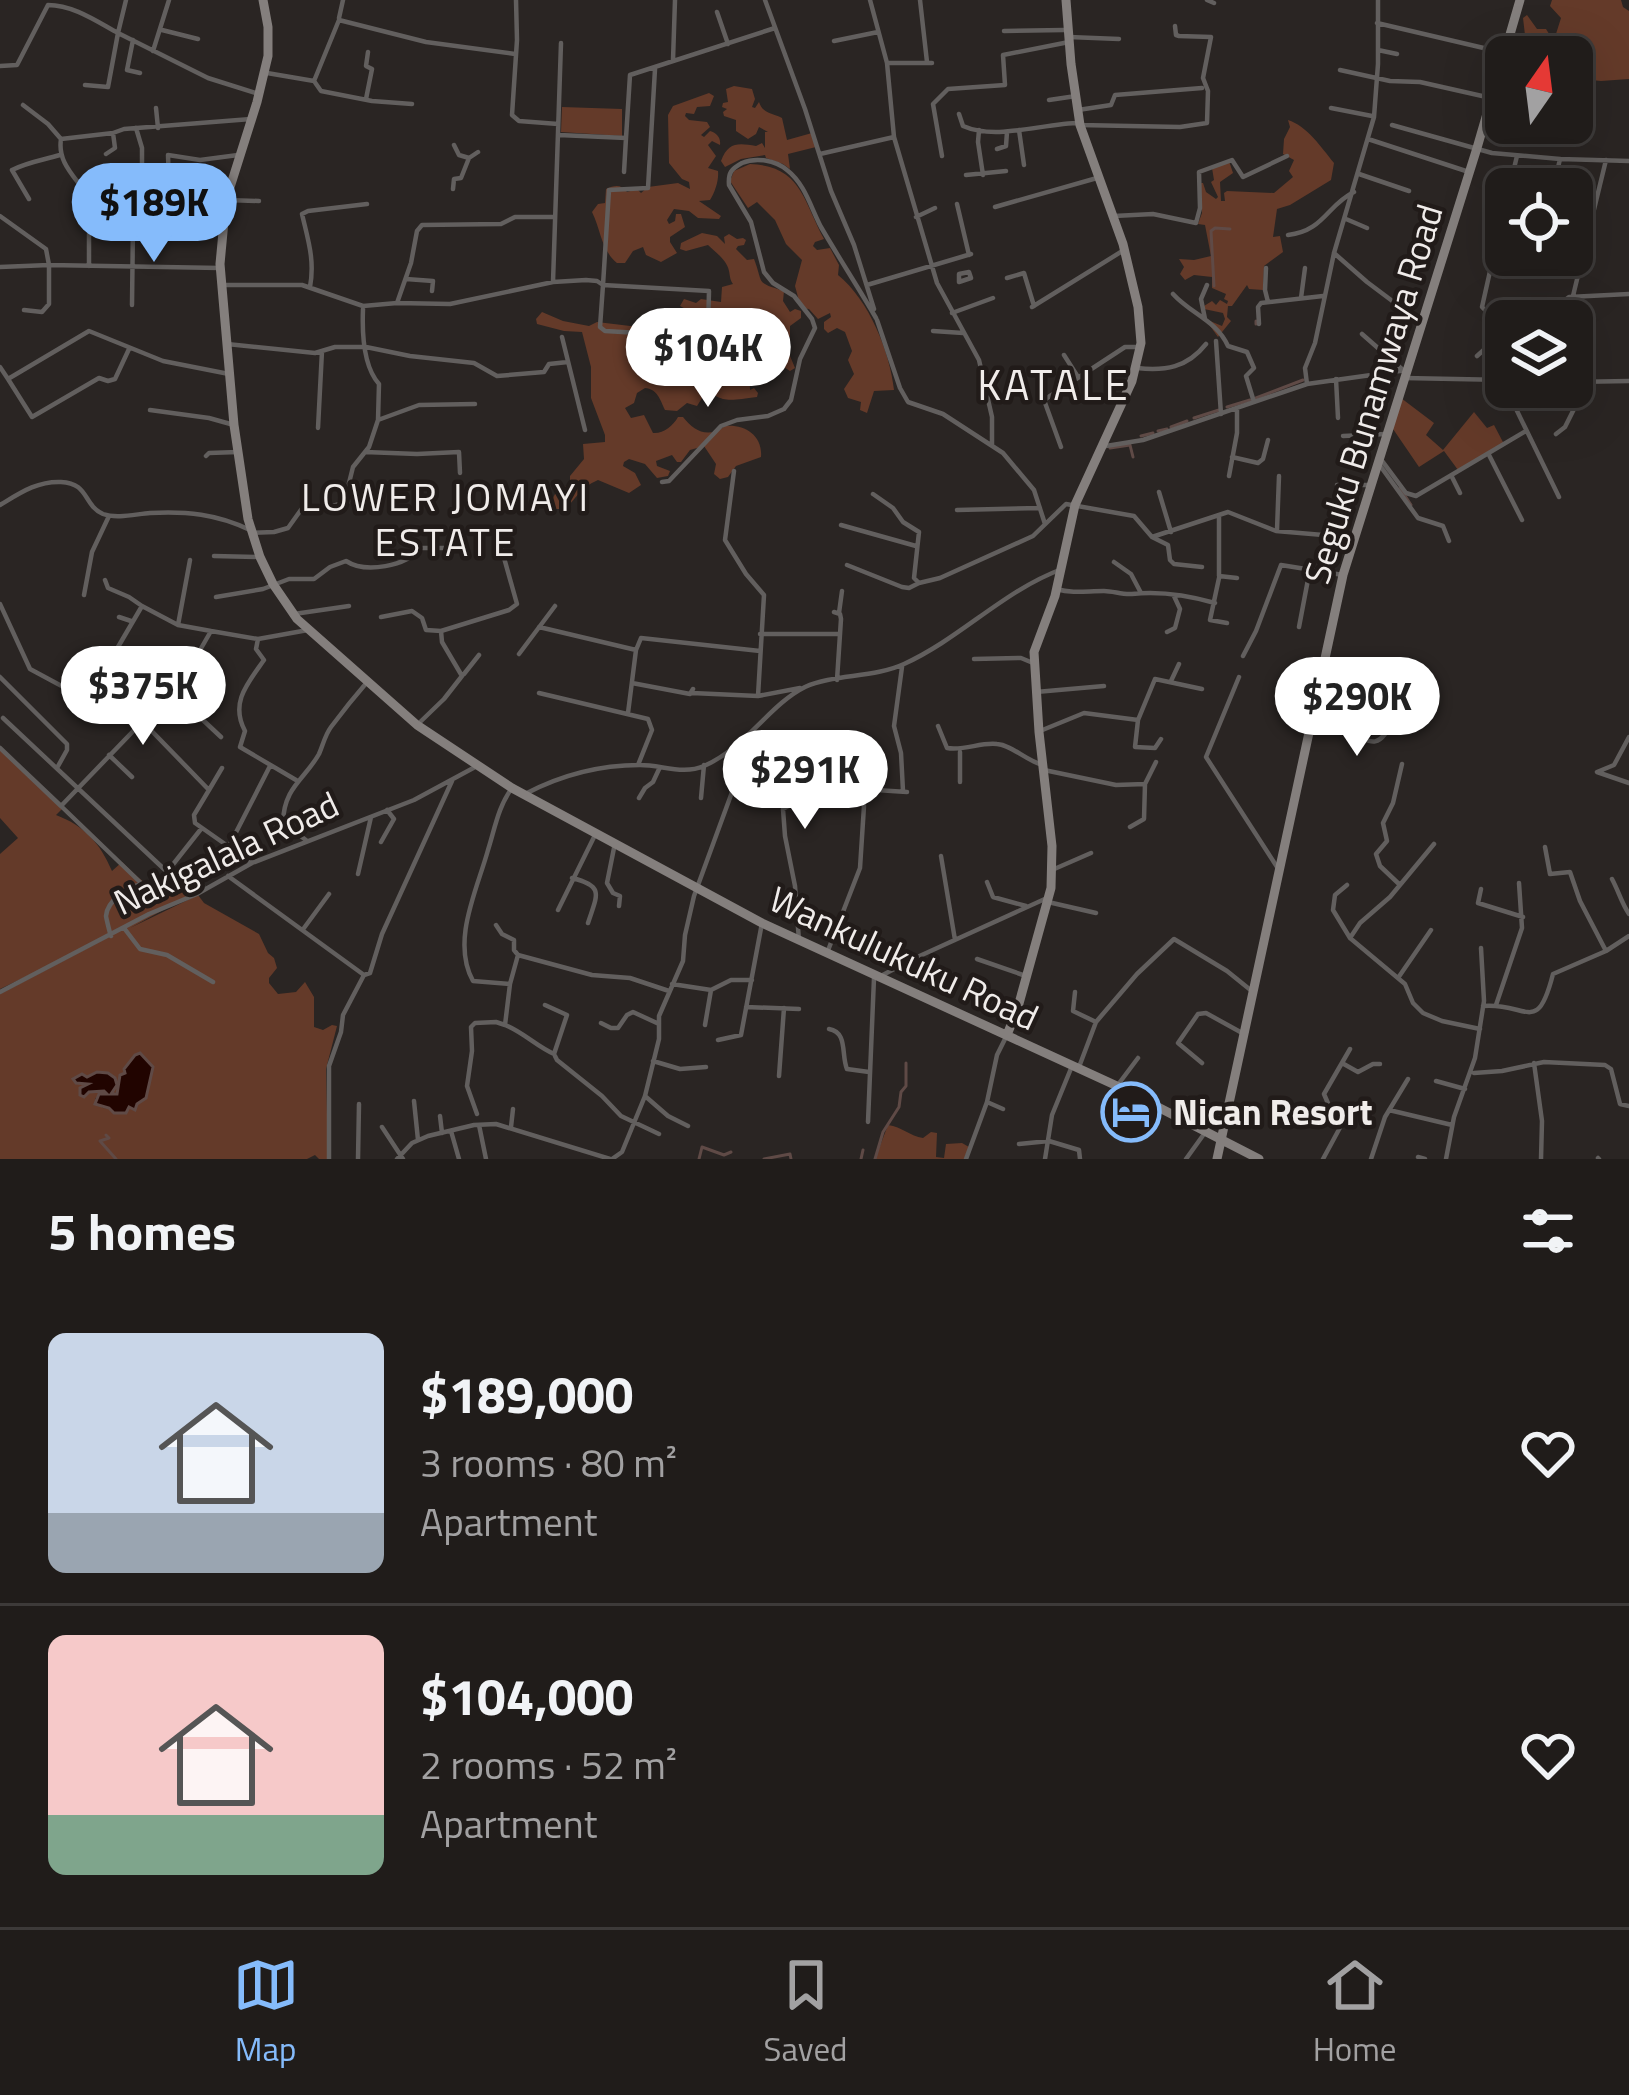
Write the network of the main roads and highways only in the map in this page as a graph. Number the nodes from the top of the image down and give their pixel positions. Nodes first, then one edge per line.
1 (263, 0) edge
2 (1066, 0) edge
3 (1520, 0) edge
4 (1007, 1035) junction
5 (1221, 1139) junction
6 (1217, 1159) edge
7 (1259, 1159) edge

1 - 4 main road, Wankulukuku Road
2 - 4 main road
3 - 5 main road, Seguku Bunamwaya Road
4 - 5 main road, Wankulukuku Road
5 - 6 main road, Seguku Bunamwaya Road
5 - 7 main road, Wankulukuku Road

